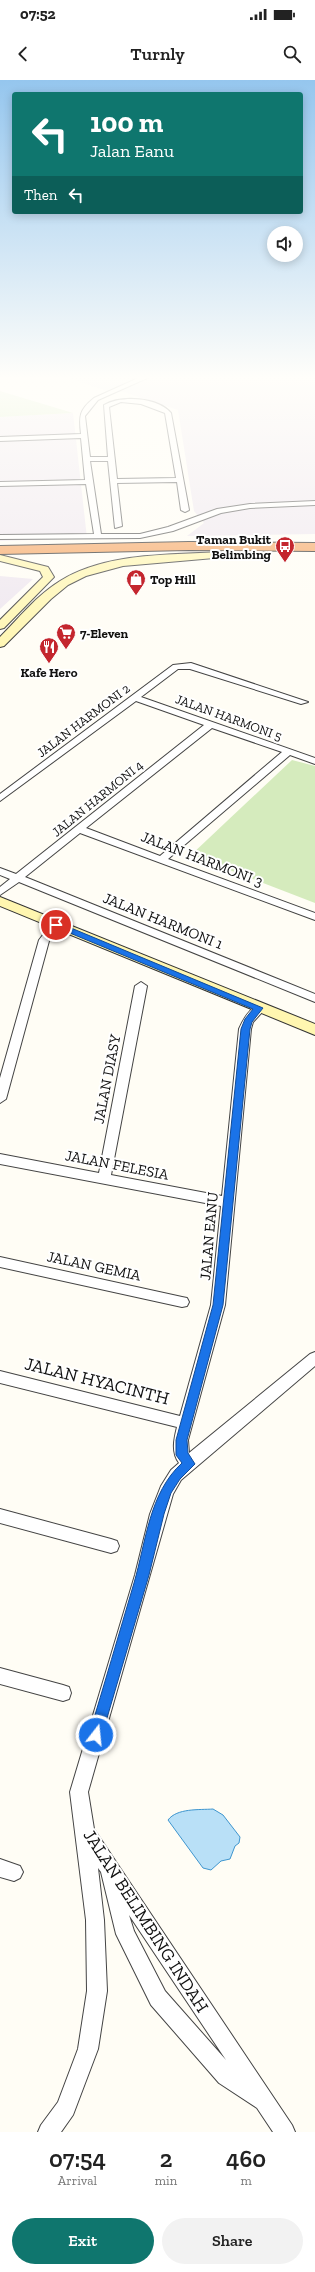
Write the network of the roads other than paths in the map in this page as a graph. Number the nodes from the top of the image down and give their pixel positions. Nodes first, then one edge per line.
1 (88, 471) edge
2 (112, 471) edge
3 (177, 471) edge
4 (179, 480) junction
5 (113, 481) junction
6 (89, 482) junction
7 (0, 484) edge
8 (315, 503) edge
9 (185, 510) dead end
10 (118, 526) dead end
11 (98, 536) junction
12 (0, 538) edge
13 (315, 539) edge
14 (189, 546) junction
15 (315, 547) edge
16 (233, 554) junction
17 (0, 555) edge
18 (315, 555) edge
19 (0, 626) edge
20 (0, 644) edge
21 (135, 698) junction
22 (304, 702) dead end
23 (211, 724) junction
24 (288, 752) junction
25 (315, 761) edge
26 (0, 798) edge
27 (79, 829) junction
28 (162, 860) junction
29 (0, 871) edge
30 (17, 878) junction
31 (0, 892) edge
32 (0, 901) edge
33 (315, 917) edge
34 (56, 925) junction
35 (141, 986) dead end
36 (315, 998) edge
37 (259, 1008) junction
38 (315, 1030) edge
39 (0, 1099) edge
40 (0, 1159) edge
41 (104, 1179) junction
42 (228, 1202) junction
43 (0, 1262) edge
44 (182, 1302) dead end
45 (315, 1358) edge
46 (0, 1377) edge
47 (185, 1423) junction
48 (189, 1464) junction
49 (0, 1516) edge
50 (111, 1546) dead end
51 (0, 1676) edge
52 (63, 1693) dead end
53 (85, 1832) junction
54 (107, 1865) junction
55 (263, 2102) junction
56 (48, 2132) edge
57 (285, 2132) edge

1 - 6 street
2 - 5 street
3 - 4 street
4 - 5 street
4 - 9 street
5 - 10 street
6 - 7 street
6 - 11 street
8 - 11 street
11 - 12 street
13 - 14 highway
14 - 15 highway
14 - 17 highway
16 - 17 highway
16 - 18 highway
16 - 20 main road
17 - 19 main road
21 - 22 street, JALAN HARMONI 2
21 - 23 street, JALAN HARMONI 5
21 - 26 street, JALAN HARMONI 2
23 - 24 street, JALAN HARMONI 5
23 - 27 street, JALAN HARMONI 4
24 - 25 street, JALAN HARMONI 5
24 - 28 street
27 - 28 street, JALAN HARMONI 3
27 - 30 street, JALAN HARMONI 4
28 - 33 street, JALAN HARMONI 3
29 - 30 street, JALAN HARMONI 1
30 - 31 street, JALAN HARMONI 4
30 - 36 street, JALAN HARMONI 1
32 - 34 main road
34 - 37 main road
34 - 39 street
35 - 41 street, JALAN DIASY
37 - 38 main road
37 - 42 street, JALAN EANU
40 - 41 street, JALAN FELESIA
41 - 42 street, JALAN FELESIA
42 - 47 street, JALAN EANU
43 - 44 street, JALAN GEMIA
45 - 48 street, JALAN BELIMBING INDAH
46 - 47 street, JALAN HYACINTH
47 - 48 street, JALAN EANU
48 - 53 street, JALAN BELIMBING INDAH
49 - 50 street
51 - 52 street
53 - 54 street, JALAN BELIMBING INDAH
53 - 56 street
54 - 55 street, JALAN BELIMBING INDAH
54 - 55 street
55 - 57 street, JALAN BELIMBING INDAH

